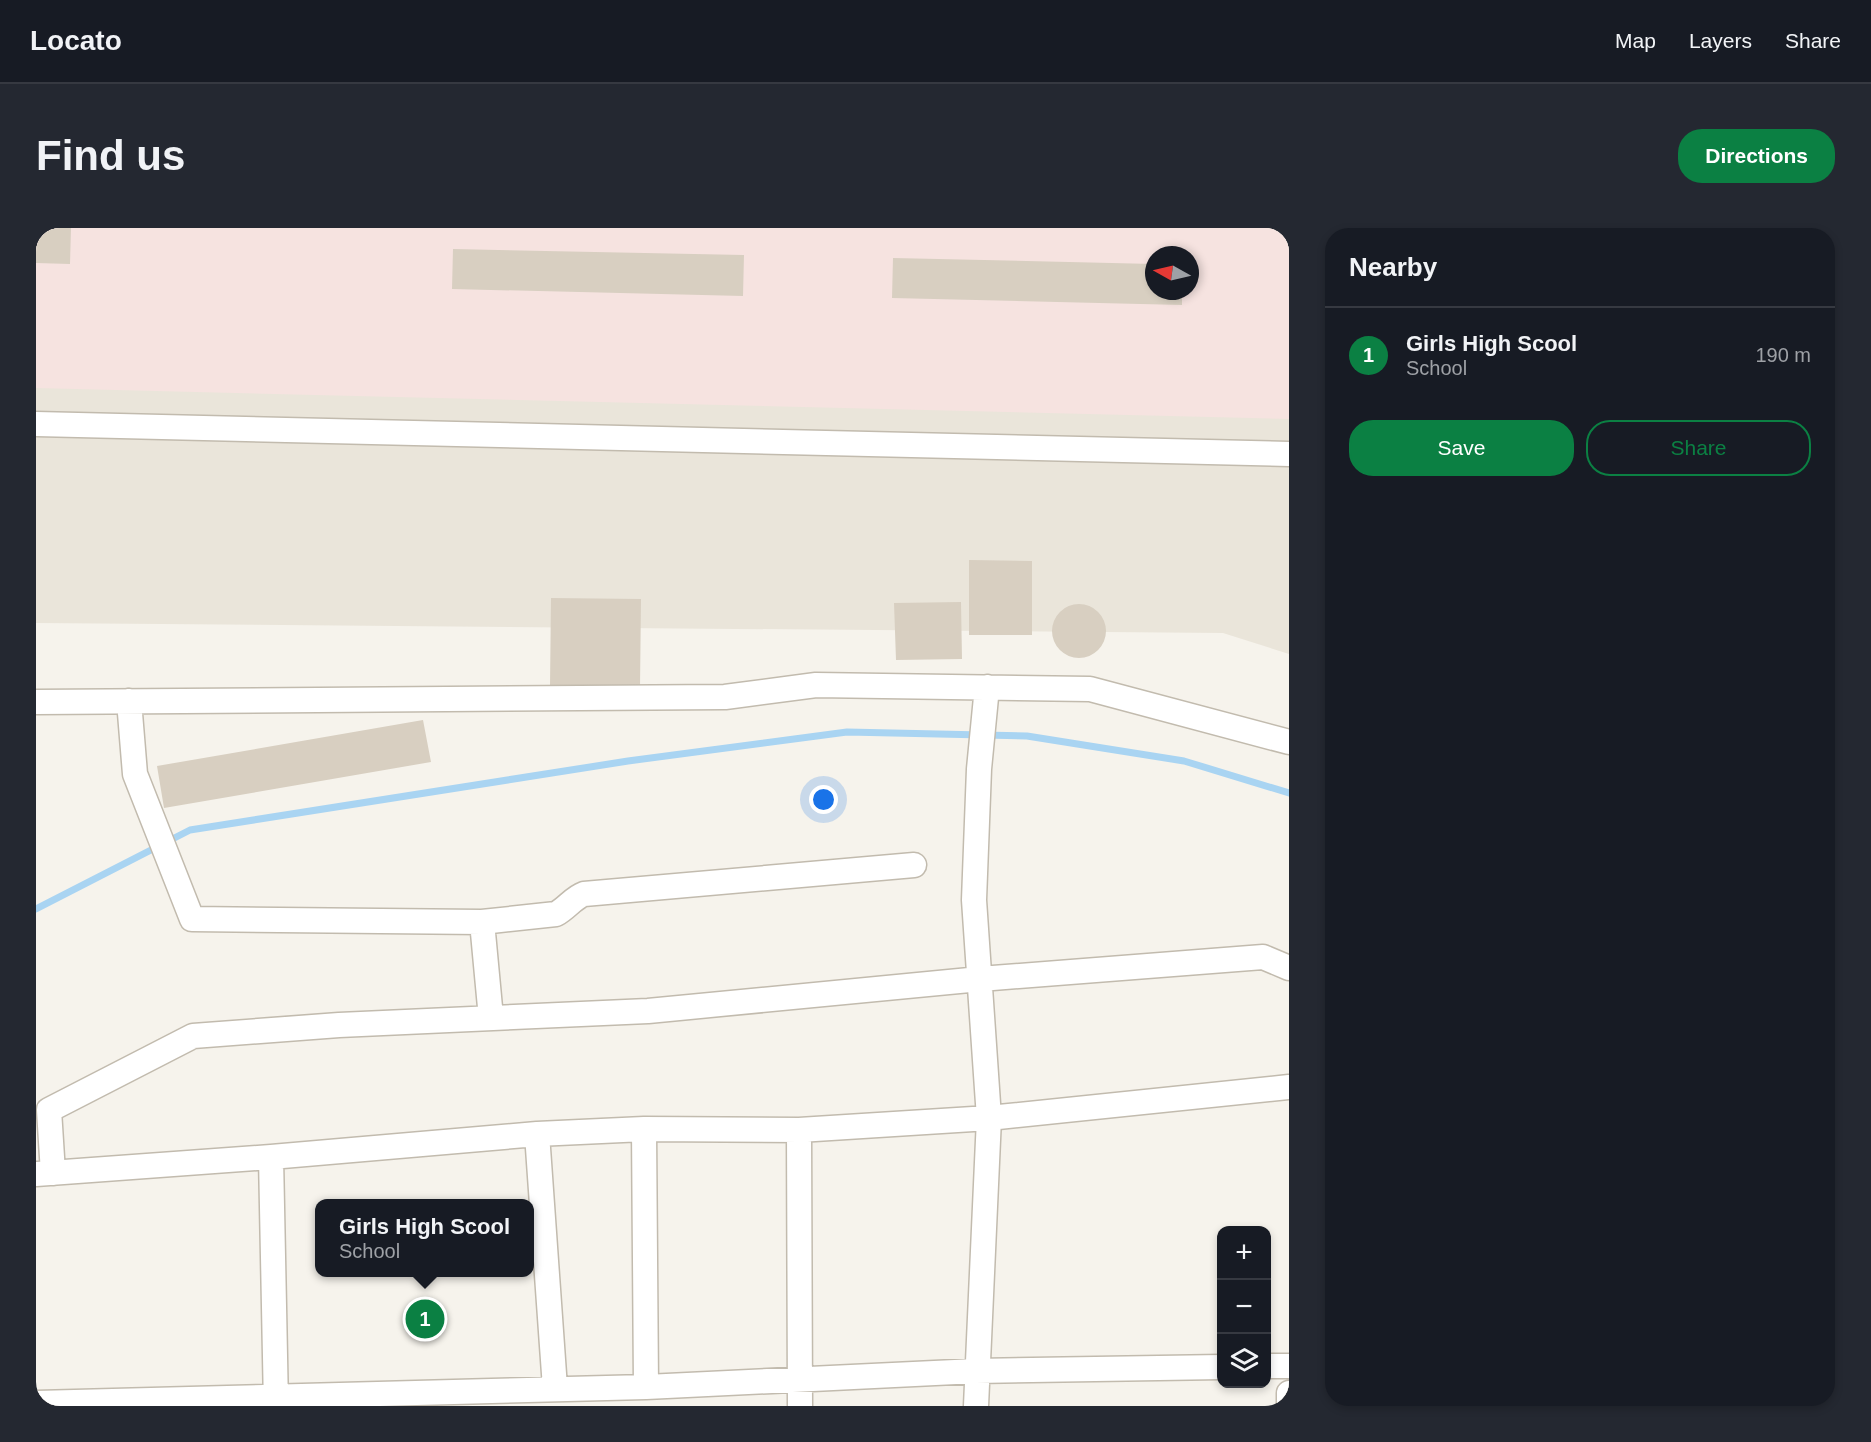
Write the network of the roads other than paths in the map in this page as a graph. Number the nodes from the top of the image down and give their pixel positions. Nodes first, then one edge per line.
1 (36, 424) edge
2 (1289, 454) edge
3 (986, 696) junction
4 (129, 701) junction
5 (36, 702) edge
6 (1289, 742) edge
7 (914, 865) dead end
8 (482, 922) junction
9 (1289, 968) edge
10 (980, 979) junction
11 (491, 1018) junction
12 (1289, 1087) edge
13 (989, 1118) junction
14 (644, 1129) junction
15 (799, 1130) junction
16 (537, 1134) junction
17 (271, 1157) junction
18 (45, 1173) edge
19 (1271, 1366) edge
20 (1289, 1366) edge
21 (1217, 1367) edge
22 (976, 1371) junction
23 (799, 1378) junction
24 (646, 1387) junction
25 (555, 1388) junction
26 (1289, 1393) edge
27 (276, 1402) edge
28 (36, 1403) edge
29 (148, 1404) edge
30 (800, 1406) edge
31 (976, 1406) edge
32 (1289, 1406) edge

1 - 2 street
3 - 4 street
3 - 6 street
3 - 10 street
4 - 5 street
4 - 8 street
7 - 8 street
8 - 11 street
9 - 10 street
10 - 11 street
10 - 13 street
11 - 18 street
12 - 13 street
13 - 15 street
13 - 22 street
14 - 15 street
14 - 16 street
14 - 24 street
15 - 23 street
16 - 17 street
16 - 25 street
17 - 18 street
17 - 27 street
19 - 20 street
21 - 22 street
22 - 23 street
22 - 31 street
23 - 24 street
23 - 30 street
24 - 25 street
25 - 27 street
26 - 32 street
27 - 29 street
28 - 29 street

